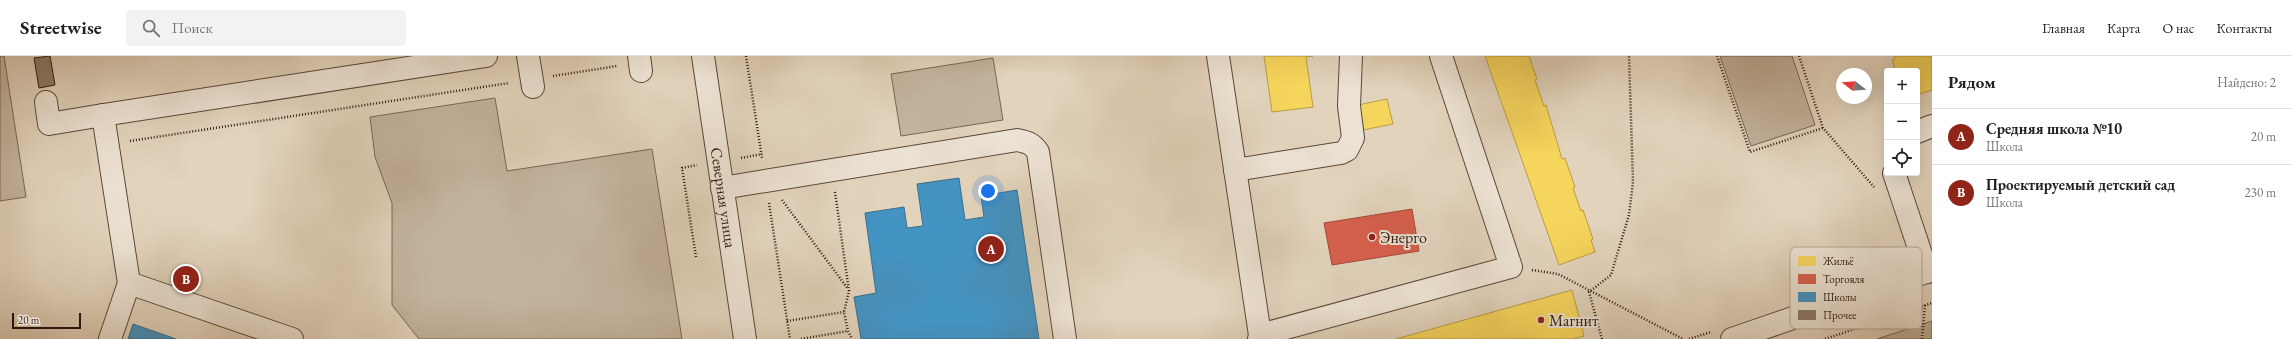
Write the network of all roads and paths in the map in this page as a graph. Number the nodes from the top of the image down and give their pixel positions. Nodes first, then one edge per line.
1 (486, 56) edge
2 (528, 56) edge
3 (702, 56) edge
4 (1218, 56) edge
5 (1351, 56) edge
6 (1442, 56) edge
7 (1629, 56) edge
8 (1717, 56) edge
9 (1799, 56) edge
10 (640, 63) edge
11 (532, 83) junction
12 (46, 102) dead end
13 (103, 115) junction
14 (1932, 126) edge
15 (1823, 128) junction
16 (1920, 131) edge
17 (108, 143) junction
18 (832, 170) junction
19 (1235, 170) junction
20 (1895, 176) edge
21 (779, 178) junction
22 (722, 188) junction
23 (1876, 189) dead end
24 (1921, 247) edge
25 (1922, 249) edge
26 (1511, 267) junction
27 (1930, 271) edge
28 (129, 283) junction
29 (849, 291) junction
30 (1590, 292) junction
31 (1932, 303) edge
32 (1925, 305) junction
33 (1922, 306) edge
34 (844, 312) junction
35 (1790, 319) edge
36 (787, 321) dead end
37 (1854, 329) edge
38 (848, 331) junction
39 (1259, 337) edge
40 (110, 339) edge
41 (292, 339) edge
42 (745, 339) edge
43 (802, 339) edge
44 (852, 339) edge
45 (1065, 339) edge
46 (1602, 339) edge
47 (1683, 339) edge
48 (1689, 339) edge
49 (1716, 339) edge
50 (1732, 339) edge
51 (1825, 339) edge
52 (1922, 339) edge

1 - 13 street
2 - 11 street
3 - 22 street, Северная улица
4 - 19 street
5 - 19 street
6 - 26 street
7 - 30 path
8 - 15 path
9 - 15 path
10 - 11 path
11 - 17 path
12 - 13 street
13 - 17 street
14 - 16 street
15 - 23 path
17 - 28 street
18 - 21 street
18 - 29 path
18 - 45 street
19 - 39 street
20 - 24 street
21 - 22 street
21 - 29 path
22 - 42 street, Северная улица
25 - 27 street
26 - 30 path
26 - 39 street
28 - 40 street
28 - 41 street
29 - 34 path
30 - 46 path
30 - 47 path
31 - 32 path
32 - 33 path
32 - 52 path
34 - 36 path
34 - 38 path
35 - 50 street
37 - 51 path
38 - 43 path
38 - 44 path
48 - 49 path

